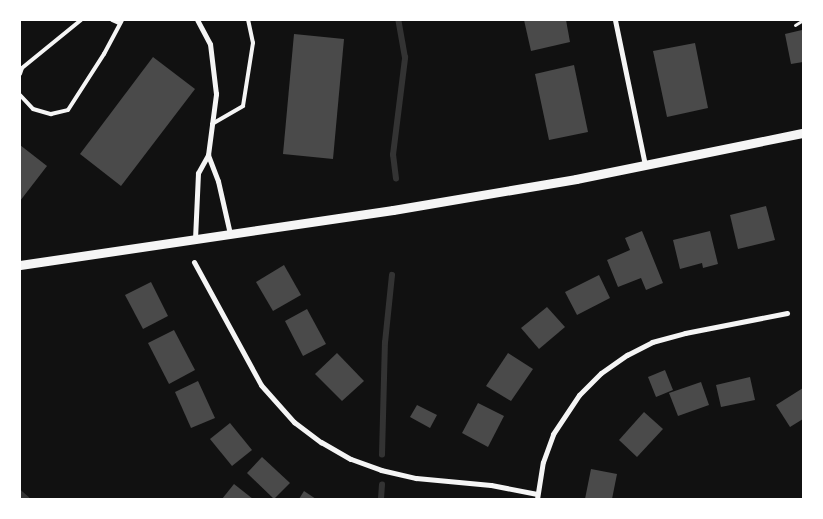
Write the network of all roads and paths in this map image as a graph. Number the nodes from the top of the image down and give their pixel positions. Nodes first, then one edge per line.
1 (82, 20) edge
2 (112, 20) edge
3 (197, 20) edge
4 (248, 20) edge
5 (615, 20) edge
6 (803, 20) edge
7 (121, 21) edge
8 (795, 25) dead end
9 (20, 74) edge
10 (20, 95) edge
11 (212, 124) junction
12 (803, 133) edge
13 (208, 155) junction
14 (645, 165) junction
15 (230, 234) junction
16 (195, 239) junction
17 (194, 262) dead end
18 (20, 265) edge
19 (788, 313) dead end
20 (537, 496) edge

1 - 9 lane
2 - 7 lane
3 - 11 street
4 - 11 lane
5 - 14 street
6 - 8 path
7 - 10 lane
11 - 13 street
12 - 14 street
13 - 15 street
13 - 16 street
14 - 15 street
15 - 16 street
16 - 18 street
17 - 20 street
19 - 20 street

